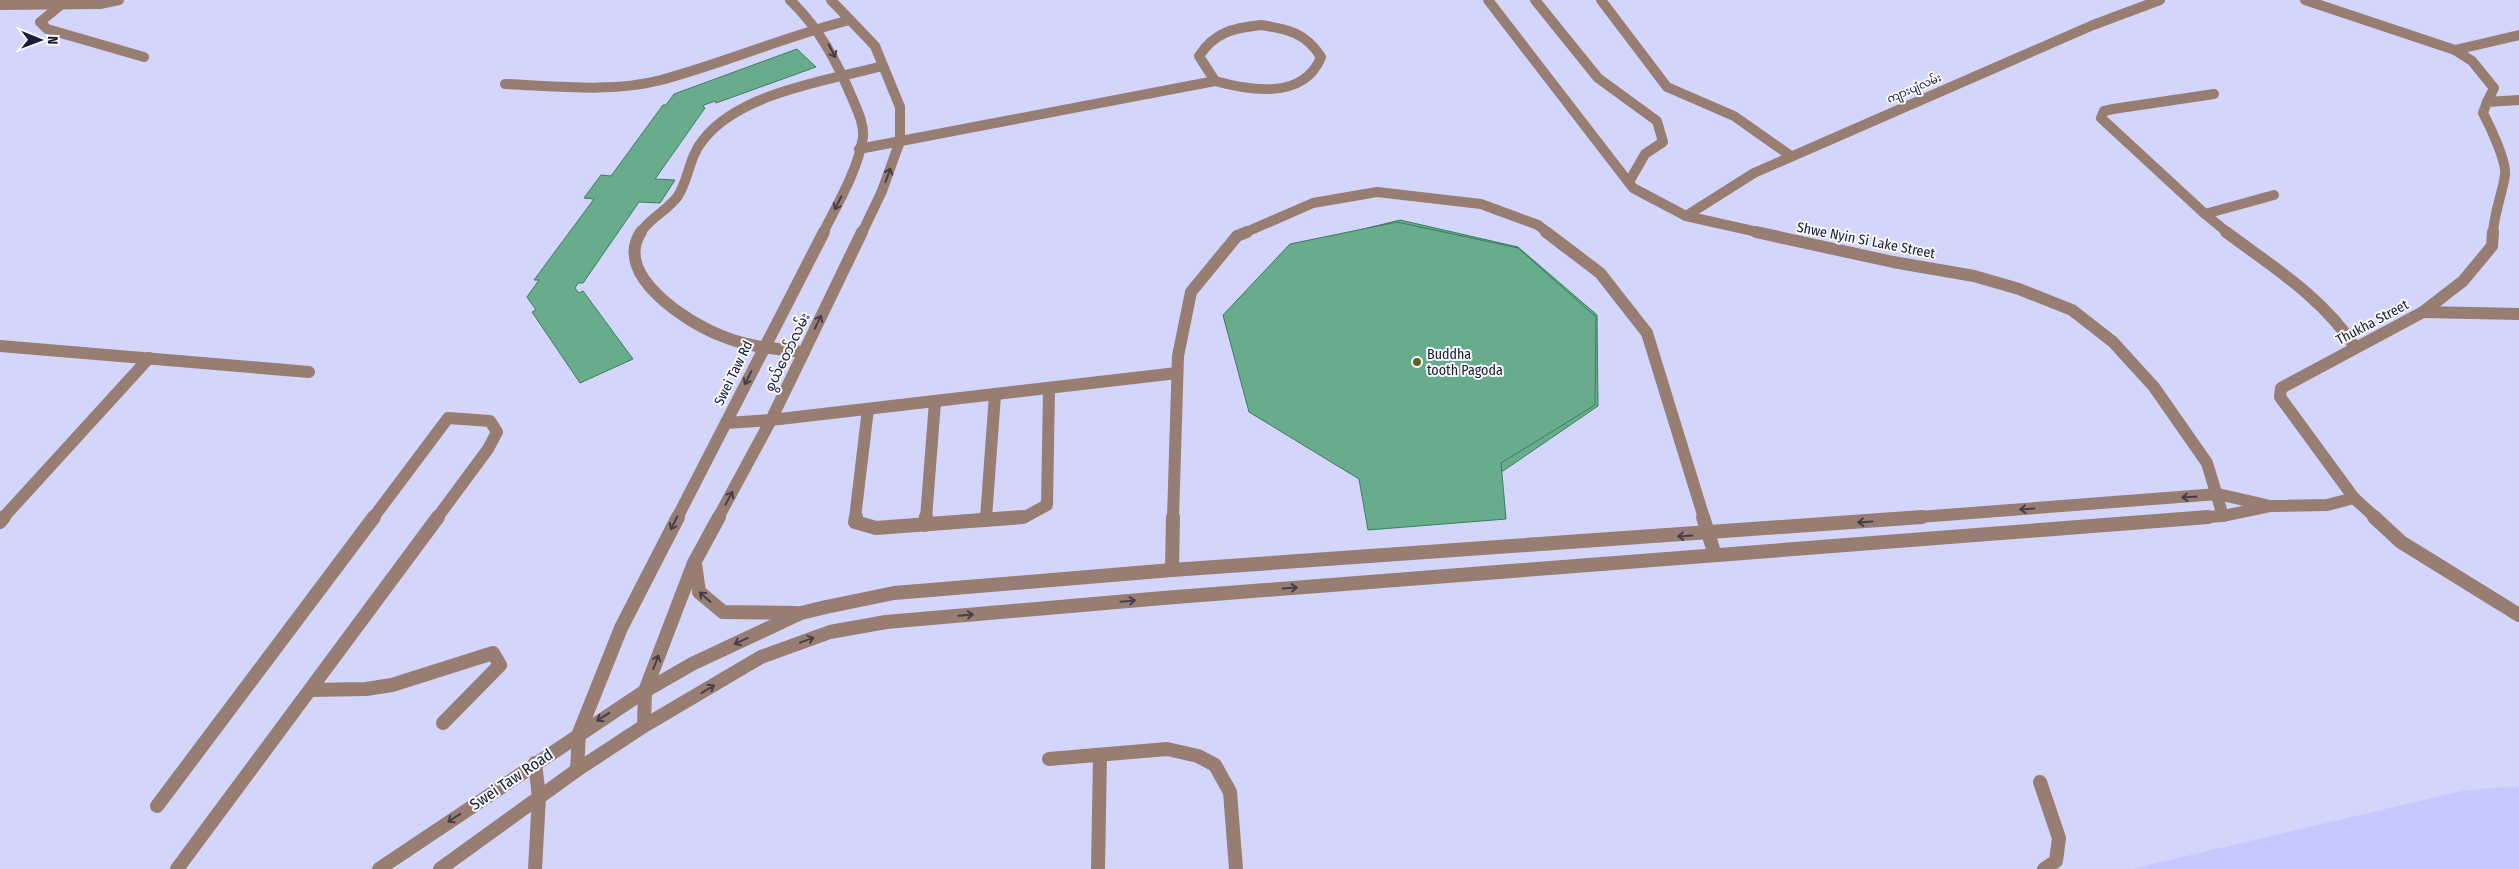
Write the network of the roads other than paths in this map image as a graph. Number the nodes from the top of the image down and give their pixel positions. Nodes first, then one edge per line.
1 (119, 0) edge
2 (790, 0) edge
3 (831, 0) edge
4 (1488, 0) edge
5 (1535, 0) edge
6 (1601, 0) edge
7 (2160, 0) edge
8 (2305, 0) edge
9 (62, 4) junction
10 (0, 5) edge
11 (850, 20) junction
12 (817, 28) junction
13 (2519, 35) edge
14 (2455, 50) junction
15 (144, 57) dead end
16 (883, 66) junction
17 (844, 76) junction
18 (1215, 82) junction
19 (505, 84) dead end
20 (2214, 94) dead end
21 (2519, 100) edge
22 (2487, 102) junction
23 (900, 141) junction
24 (859, 149) junction
25 (1791, 156) junction
26 (1628, 182) junction
27 (2274, 195) dead end
28 (2205, 214) junction
29 (1686, 216) junction
30 (2423, 312) junction
31 (2519, 314) edge
32 (0, 346) edge
33 (2355, 347) junction
34 (762, 349) junction
35 (804, 352) junction
36 (149, 358) junction
37 (309, 372) dead end
38 (1178, 373) junction
39 (1049, 389) junction
40 (995, 395) junction
41 (935, 402) junction
42 (868, 409) junction
43 (771, 420) junction
44 (726, 423) junction
45 (2218, 494) junction
46 (2354, 498) junction
47 (2271, 506) junction
48 (2223, 516) junction
49 (986, 520) junction
50 (0, 522) edge
51 (925, 524) junction
52 (1707, 534) junction
53 (1715, 555) junction
54 (694, 563) junction
55 (1172, 570) junction
56 (801, 613) junction
57 (2519, 615) edge
58 (310, 690) junction
59 (644, 691) junction
60 (443, 723) dead end
61 (644, 726) junction
62 (580, 732) junction
63 (1100, 755) junction
64 (1050, 759) dead end
65 (535, 763) junction
66 (577, 770) junction
67 (2040, 782) dead end
68 (539, 797) junction
69 (157, 806) dead end
70 (177, 869) edge
71 (379, 869) edge
72 (440, 869) edge
73 (535, 869) edge
74 (1098, 869) edge
75 (1236, 869) edge
76 (2044, 869) edge

1 - 9 street
2 - 12 street, Swei Taw Rd
3 - 11 street, စွယ်တော်လမ်း
4 - 26 street, Shwe Nyin Si Lake Street
5 - 26 street
6 - 25 street
7 - 25 street, ကျားပျံလမ်း
8 - 14 street
9 - 10 street
9 - 15 street
11 - 12 street
11 - 16 street, စွယ်တော်လမ်း
12 -> 17 street, Swei Taw Rd
12 - 19 street
13 - 14 street
14 - 22 street, Thukha Street
16 - 17 street
16 - 23 street, စွယ်တော်လမ်း
17 - 24 street, Swei Taw Rd
17 - 34 street
18 - 18 street
18 - 23 street
20 - 28 street
21 - 22 street
22 - 30 street, Thukha Street
23 - 24 street
35 -> 23 street, စွယ်တော်လမ်း
24 -> 34 street, Swei Taw Rd
25 - 29 street, ကျားပျံလမ်း
26 - 29 street, Shwe Nyin Si Lake Street
27 - 28 street
28 - 33 street
29 - 45 street, Shwe Nyin Si Lake Street
30 - 31 street
30 - 33 street, Thukha Street
32 - 36 street
33 - 46 street, Thukha Street
34 - 35 street
34 -> 44 street, Swei Taw Rd
35 - 43 street, စွယ်တော်လမ်း
36 - 37 street
36 - 50 street
38 - 39 street
38 - 52 street
38 - 55 street
39 - 40 street
39 - 49 street
40 - 41 street
40 - 49 street
41 - 42 street
41 - 51 street
42 - 43 street
42 - 51 street
43 - 44 street
54 -> 43 street, စွယ်တော်လမ်း
44 -> 62 street, Swei Taw Rd
45 - 47 street
45 - 48 street, Shwe Nyin Si Lake Street
45 -> 52 street
46 - 47 street
46 - 57 street, Thukha Street
47 - 48 street, Swei Taw Road
48 - 53 street, Swei Taw Road
49 - 51 street
52 - 53 street
52 -> 55 street
61 -> 53 street, Swei Taw Road
56 -> 54 street
59 -> 54 street, စွယ်တော်လမ်း
55 - 56 street
56 -> 59 street, Swei Taw Road
58 - 60 street
58 - 69 street
58 - 70 street
59 - 61 street, စွယ်တော်လမ်း
59 -> 62 street, Swei Taw Road
61 - 66 street, Swei Taw Road
62 - 65 street, Swei Taw Road
62 - 66 street, Swei Taw Rd
63 - 64 street
63 - 74 street
63 - 75 street
65 - 68 street
65 -> 71 street, Swei Taw Road
66 - 68 street, Swei Taw Road
67 - 76 street
68 - 72 street, Swei Taw Road
68 - 73 street

